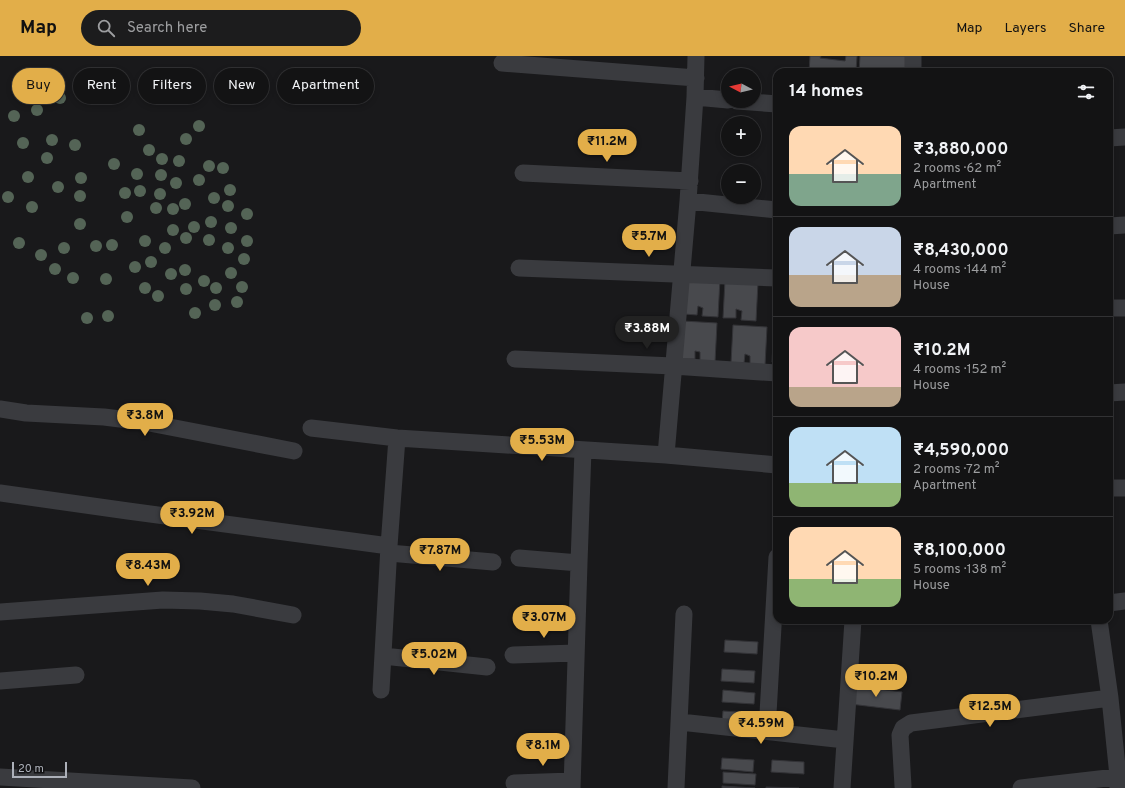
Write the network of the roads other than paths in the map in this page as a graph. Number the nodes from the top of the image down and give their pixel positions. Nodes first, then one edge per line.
1 (696, 56) edge
2 (913, 56) edge
3 (502, 63) dead end
4 (912, 68) edge
5 (696, 78) junction
6 (695, 97) junction
7 (721, 99) edge
8 (761, 103) edge
9 (773, 104) edge
10 (1125, 137) edge
11 (1113, 138) edge
12 (524, 173) dead end
13 (690, 181) junction
14 (688, 200) junction
15 (773, 210) edge
16 (1125, 225) edge
17 (1113, 226) edge
18 (519, 268) dead end
19 (682, 274) junction
20 (773, 278) edge
21 (1113, 308) edge
22 (1125, 308) edge
23 (515, 359) dead end
24 (673, 366) junction
25 (773, 374) edge
26 (1125, 392) edge
27 (1113, 393) edge
28 (0, 409) edge
29 (311, 428) dead end
30 (397, 438) junction
31 (583, 450) junction
32 (294, 451) dead end
33 (666, 455) junction
34 (773, 465) edge
35 (1113, 488) edge
36 (1125, 488) edge
37 (0, 493) edge
38 (389, 550) junction
39 (519, 558) dead end
40 (494, 562) dead end
41 (579, 563) junction
42 (1125, 601) edge
43 (1113, 602) edge
44 (0, 612) edge
45 (684, 614) dead end
46 (293, 615) dead end
47 (773, 624) edge
48 (853, 624) edge
49 (1100, 624) edge
50 (576, 653) junction
51 (513, 655) dead end
52 (383, 656) junction
53 (487, 667) dead end
54 (76, 675) dead end
55 (0, 681) edge
56 (381, 690) dead end
57 (1110, 698) junction
58 (680, 722) junction
59 (767, 731) junction
60 (845, 740) junction
61 (0, 777) edge
62 (1120, 780) edge
63 (514, 783) dead end
64 (572, 784) edge
65 (903, 786) dead end
66 (192, 788) edge
67 (676, 788) edge
68 (842, 788) edge
69 (1021, 788) edge

1 - 5 street
2 - 4 street
3 - 5 street
5 - 6 street
6 - 7 street
6 - 13 street
8 - 9 street
10 - 11 street
12 - 13 street
13 - 14 street
14 - 15 street
14 - 19 street
16 - 17 street
18 - 19 street
19 - 20 street
19 - 24 street
21 - 22 street
23 - 24 street
24 - 25 street
24 - 33 street
26 - 27 street
28 - 32 street
29 - 30 street
30 - 31 street
30 - 38 street
31 - 33 street
31 - 41 street
33 - 34 street
35 - 36 street
37 - 38 street
38 - 40 street
38 - 52 street
39 - 41 street
41 - 50 street
42 - 43 street
44 - 46 street
45 - 58 street
47 - 59 street
48 - 60 street
49 - 57 street
50 - 51 street
50 - 64 street
52 - 53 street
52 - 56 street
54 - 55 street
57 - 62 street
57 - 65 street
58 - 59 street
58 - 67 street
59 - 60 street
60 - 68 street
61 - 66 street
62 - 69 street
63 - 64 street

